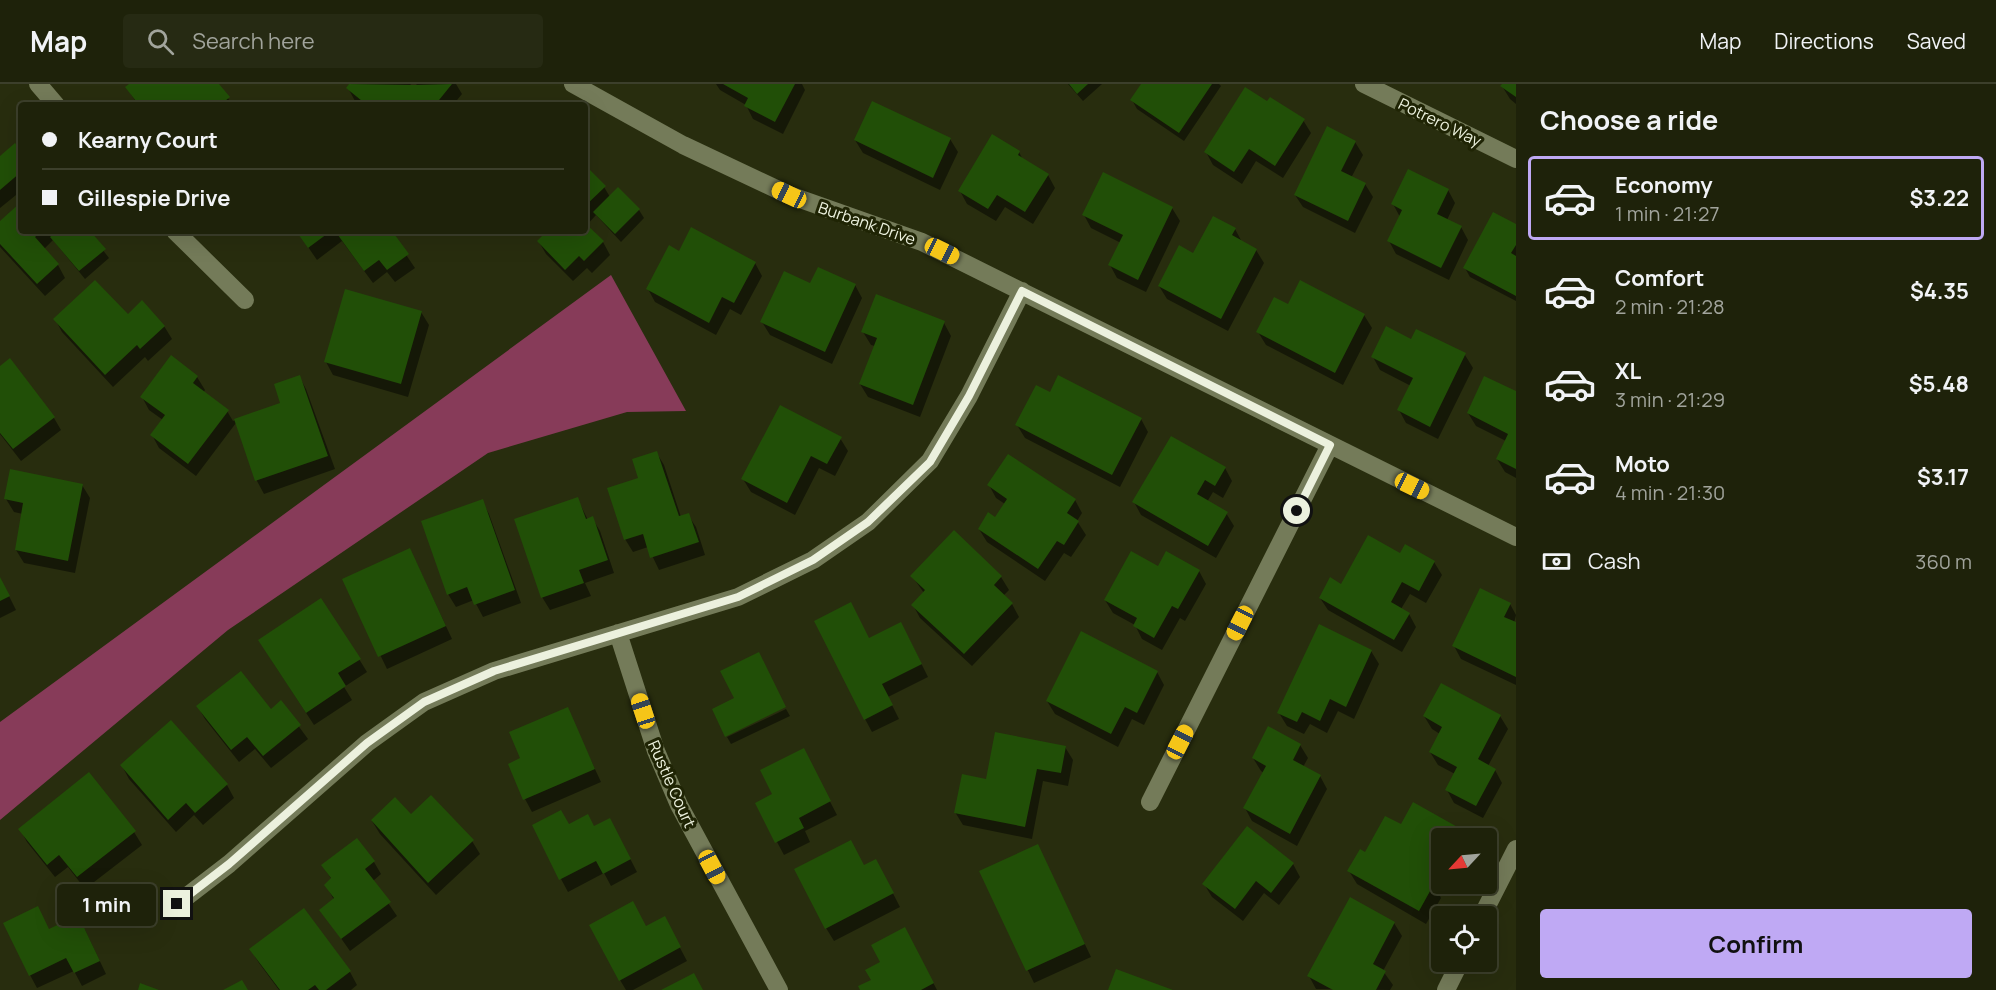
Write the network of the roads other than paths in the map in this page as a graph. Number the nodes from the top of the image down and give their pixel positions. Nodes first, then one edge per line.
1 (38, 84) edge
2 (573, 84) edge
3 (1364, 84) edge
4 (53, 102) edge
5 (1516, 159) edge
6 (178, 234) edge
7 (1022, 291) junction
8 (245, 300) dead end
9 (1330, 445) junction
10 (1516, 537) edge
11 (618, 633) junction
12 (1150, 802) dead end
13 (1516, 849) edge
14 (177, 904) dead end
15 (1487, 906) edge
16 (1455, 972) edge
17 (779, 990) edge
18 (1446, 990) edge

1 - 4 street
2 - 7 street, Burbank Drive
3 - 5 street, Potrero Way
6 - 8 street
7 - 9 street, Burbank Drive
7 - 11 street
9 - 10 street, Burbank Drive
9 - 12 street
11 - 14 street
11 - 17 street, Rustle Court
13 - 15 street
16 - 18 street

